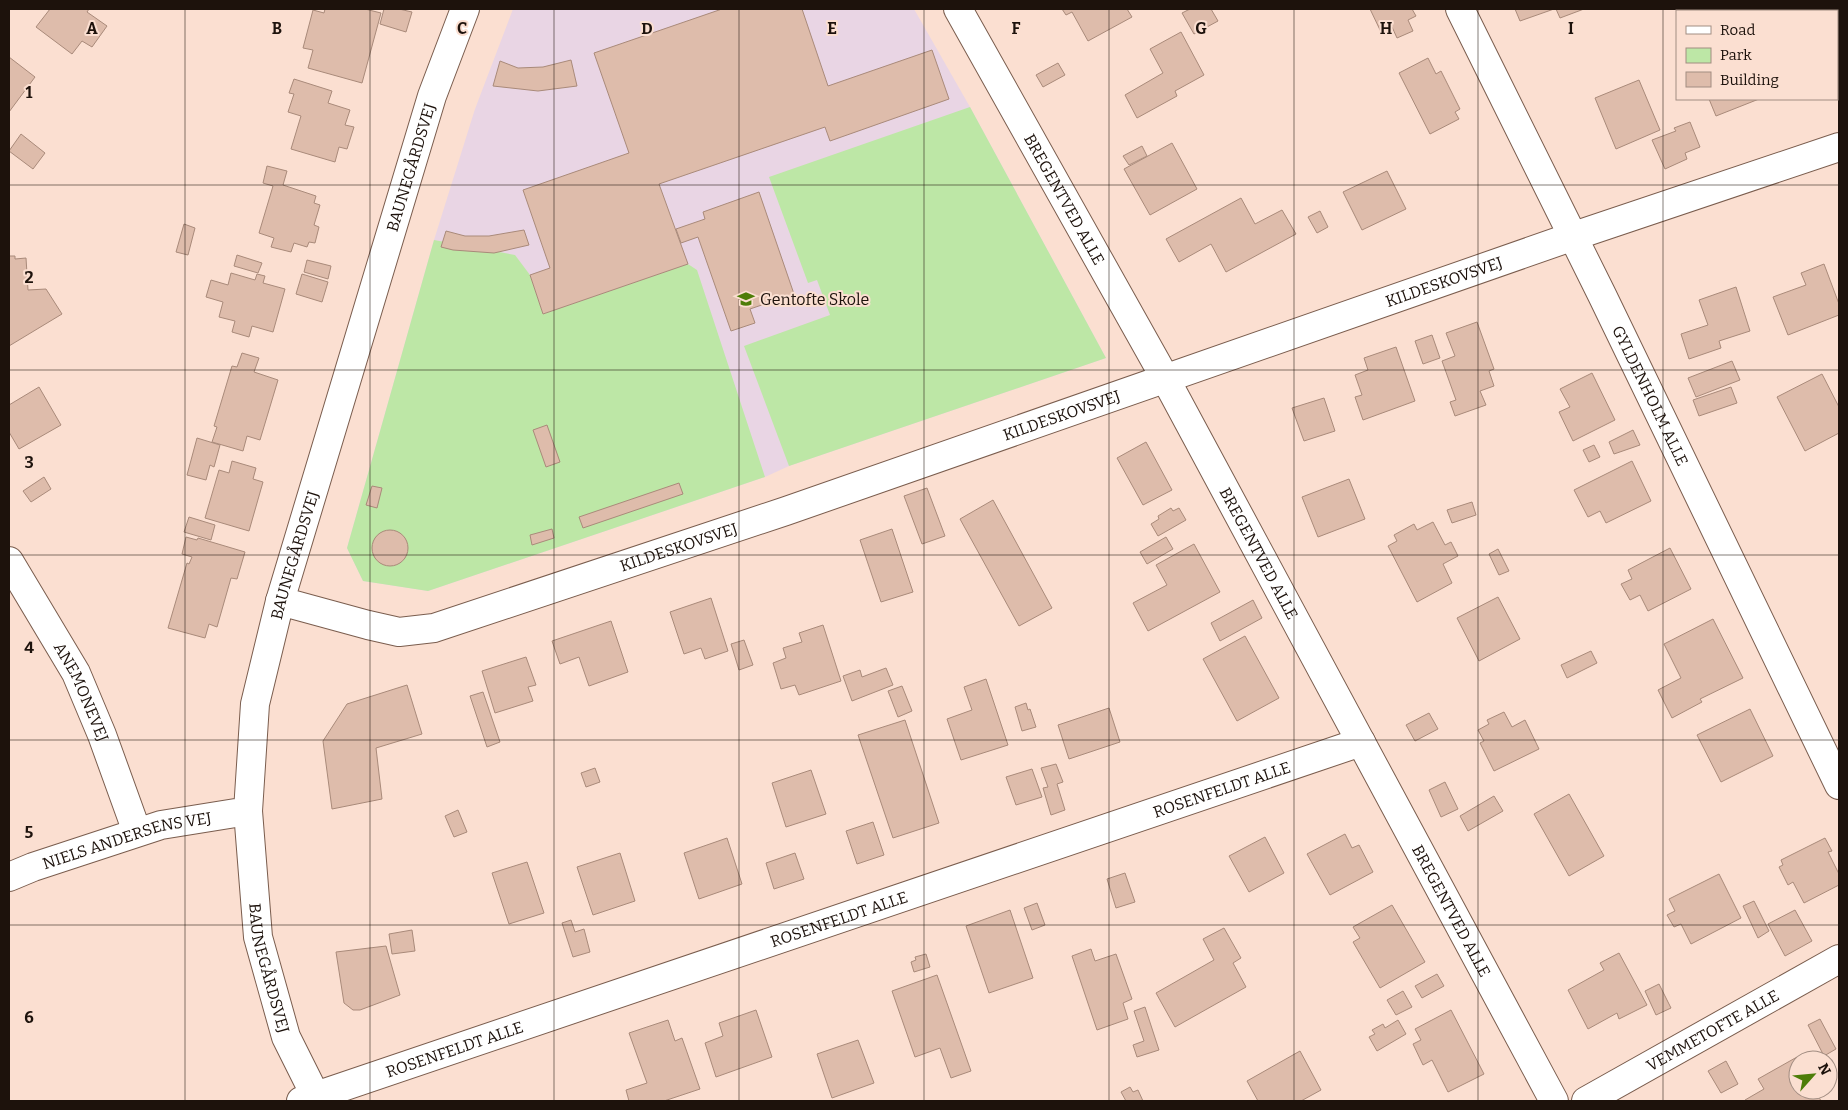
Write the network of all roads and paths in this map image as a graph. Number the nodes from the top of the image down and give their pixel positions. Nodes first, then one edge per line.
1 (465, 9) edge
2 (958, 9) edge
3 (1460, 9) edge
4 (1839, 147) edge
5 (1574, 236) junction
6 (1165, 378) junction
7 (9, 561) edge
8 (280, 602) junction
9 (1361, 742) junction
10 (1839, 785) edge
11 (248, 811) junction
12 (137, 832) junction
13 (9, 877) edge
14 (1839, 959) edge
15 (311, 1100) edge
16 (1554, 1101) edge
17 (1586, 1101) edge

1 - 8 street, BAUNEGÅRDSVEJ
2 - 6 street, BREGENTVED ALLE
3 - 5 street, GYLDENHOLM ALLE
4 - 5 street, KILDESKOVSVEJ
5 - 6 street, KILDESKOVSVEJ
5 - 10 street, GYLDENHOLM ALLE
6 - 8 street, KILDESKOVSVEJ
6 - 9 street, BREGENTVED ALLE
7 - 12 street, ANEMONEVEJ
8 - 11 street, BAUNEGÅRDSVEJ
9 - 15 street, ROSENFELDT ALLE
9 - 16 street, BREGENTVED ALLE
11 - 12 street, NIELS ANDERSENS VEJ
11 - 15 street, BAUNEGÅRDSVEJ
12 - 13 street, NIELS ANDERSENS VEJ
14 - 17 street, VEMMETOFTE ALLE

